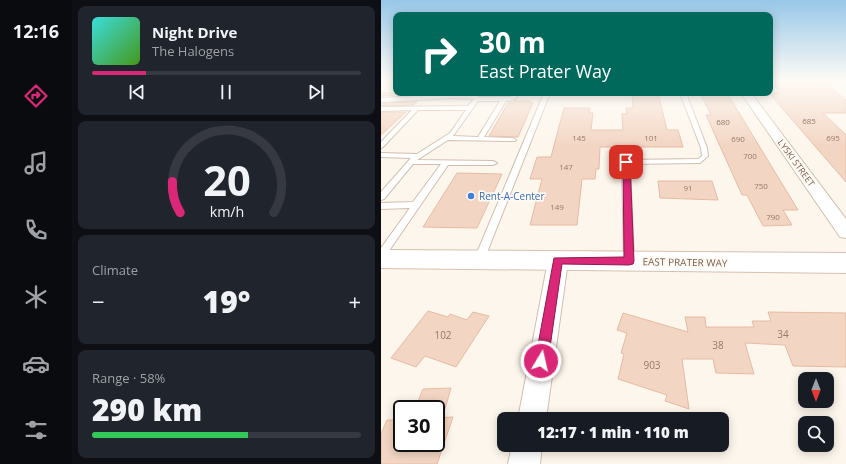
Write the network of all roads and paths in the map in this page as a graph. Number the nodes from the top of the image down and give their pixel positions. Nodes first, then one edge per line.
1 (471, 103) edge
2 (502, 103) edge
3 (543, 103) edge
4 (687, 103) edge
5 (753, 103) edge
6 (381, 108) edge
7 (417, 108) junction
8 (470, 108) junction
9 (447, 138) junction
10 (480, 139) junction
11 (513, 140) dead end
12 (381, 146) edge
13 (381, 155) edge
14 (418, 156) junction
15 (411, 162) junction
16 (445, 162) junction
17 (493, 163) dead end
18 (381, 197) edge
19 (416, 205) junction
20 (381, 206) edge
21 (846, 232) edge
22 (381, 254) edge
23 (381, 259) edge
24 (479, 260) junction
25 (557, 260) junction
26 (629, 261) junction
27 (846, 263) edge
28 (533, 412) edge
29 (526, 452) edge
30 (524, 464) edge

1 - 8 lane
2 - 10 lane
3 - 24 lane
4 - 26 lane
5 - 21 street, LYSKI STREET
6 - 7 lane
7 - 8 lane
7 - 12 lane
8 - 9 lane
9 - 10 lane
9 - 14 lane
10 - 11 lane
13 - 14 lane
14 - 15 lane
15 - 16 lane
15 - 18 lane
16 - 17 lane
16 - 19 lane
19 - 20 lane
19 - 22 lane
23 - 24 main road, EAST PRATER WAY
24 - 25 main road, EAST PRATER WAY
25 - 26 main road, EAST PRATER WAY
25 - 28 street
26 - 27 main road, EAST PRATER WAY
29 - 30 street

